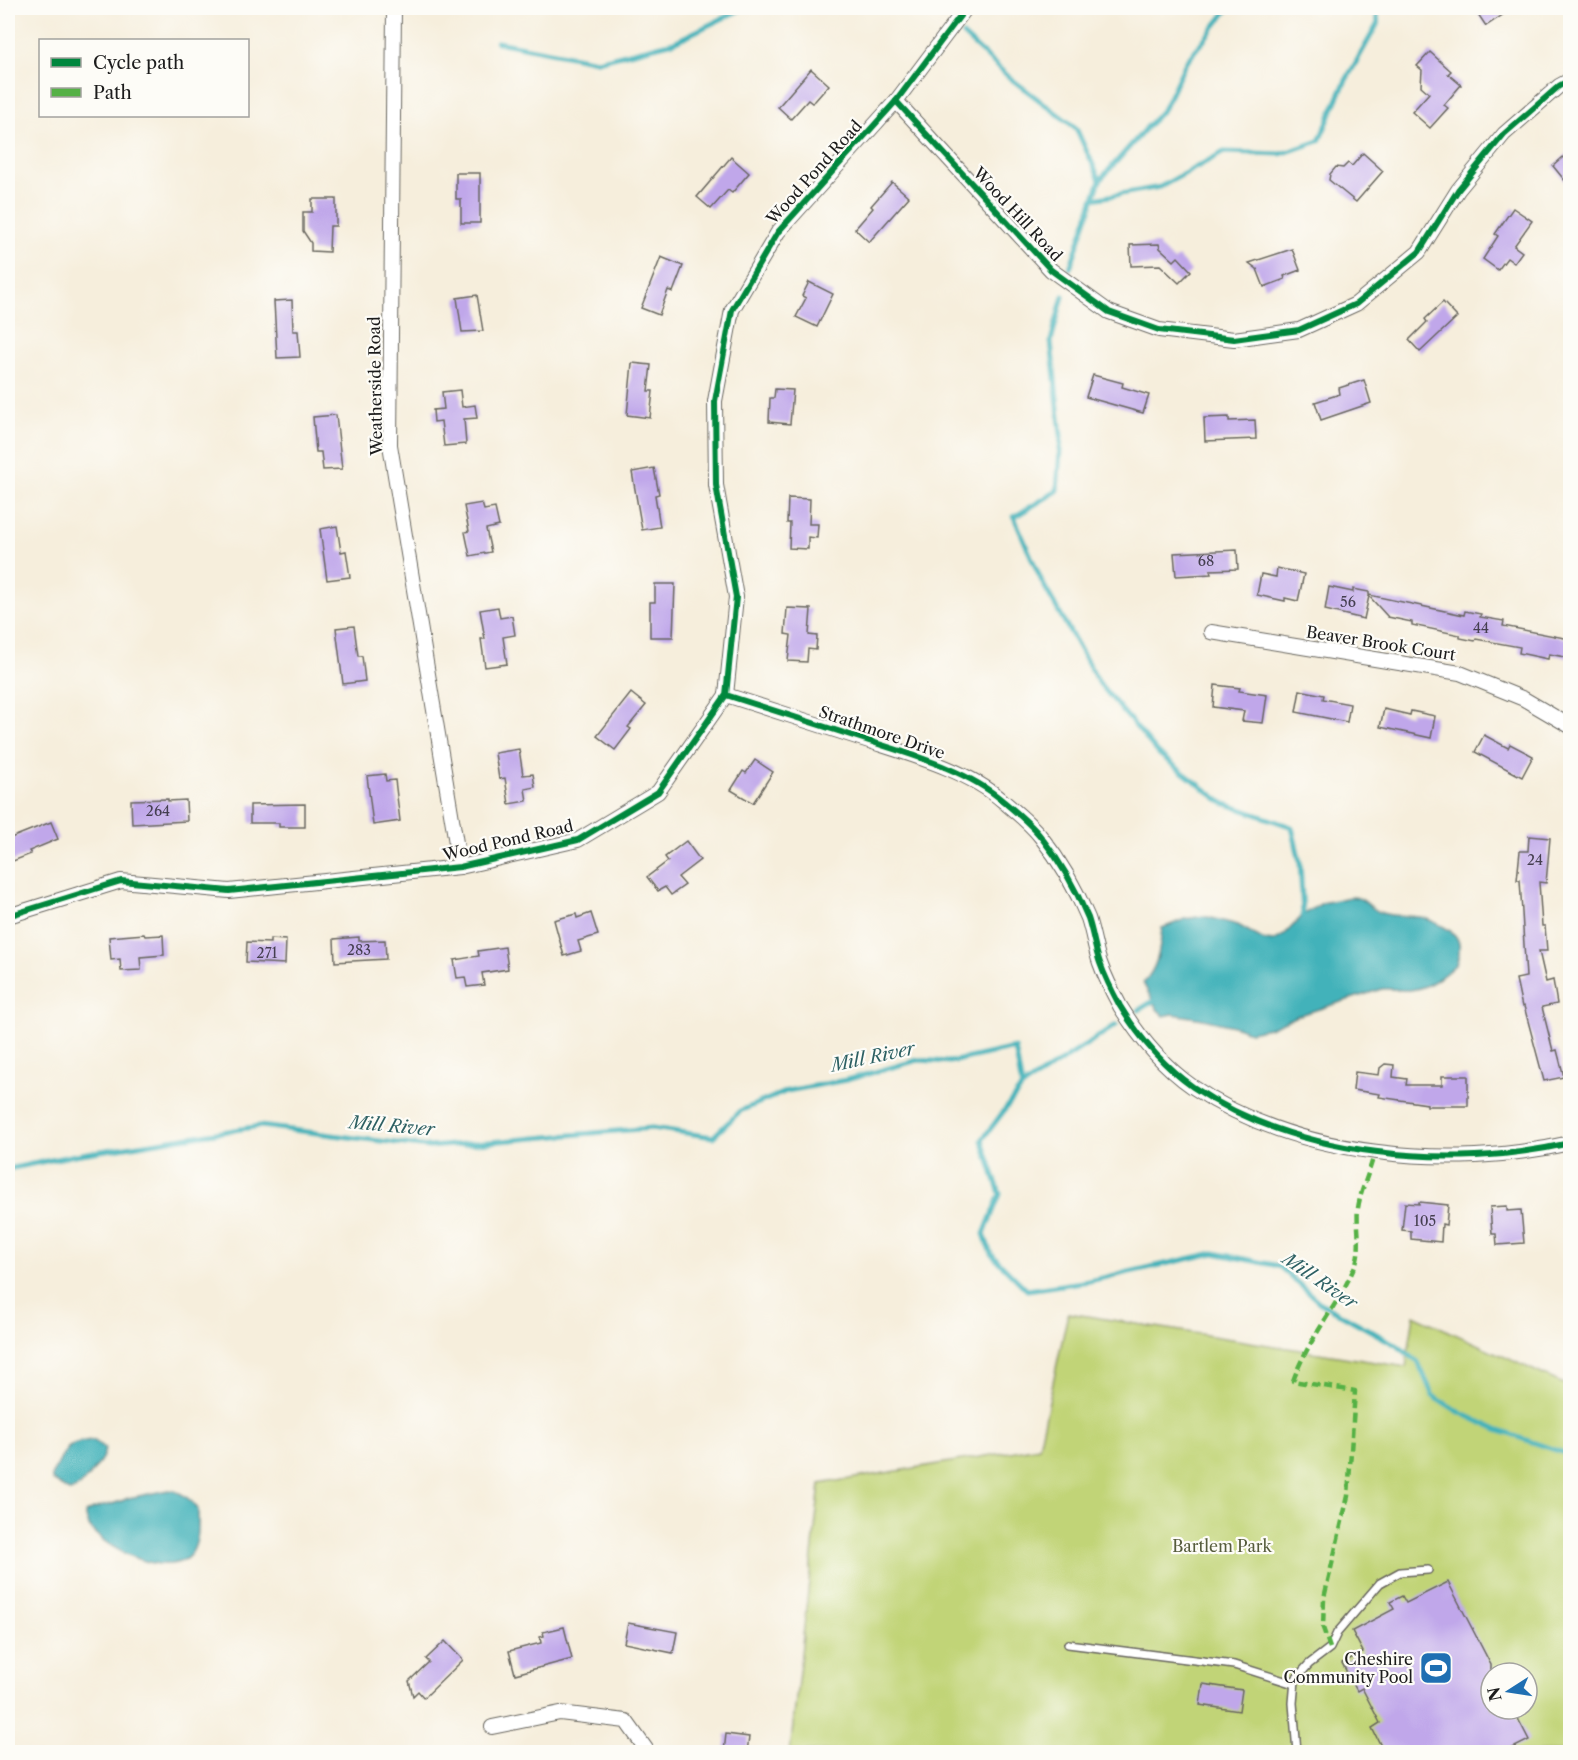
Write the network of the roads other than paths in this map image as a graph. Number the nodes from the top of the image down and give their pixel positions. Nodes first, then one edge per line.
1 (394, 8) edge
2 (966, 8) edge
3 (1570, 80) edge
4 (896, 101) junction
5 (1211, 632) dead end
6 (726, 695) junction
7 (1570, 726) edge
8 (460, 867) junction
9 (8, 916) edge
10 (1570, 1143) edge
11 (1428, 1570) dead end
12 (1068, 1644) dead end
13 (1294, 1684) junction
14 (492, 1727) dead end
15 (645, 1752) edge
16 (1297, 1752) edge

1 - 8 street, Weatherside Road
2 - 4 street, Wood Pond Road
3 - 4 street, Wood Hill Road
4 - 6 street, Wood Pond Road
5 - 7 street, Beaver Brook Court
6 - 8 street, Wood Pond Road
6 - 10 street, Strathmore Drive
8 - 9 street, Wood Pond Road
11 - 13 lane
12 - 13 lane
13 - 16 lane
14 - 15 street

